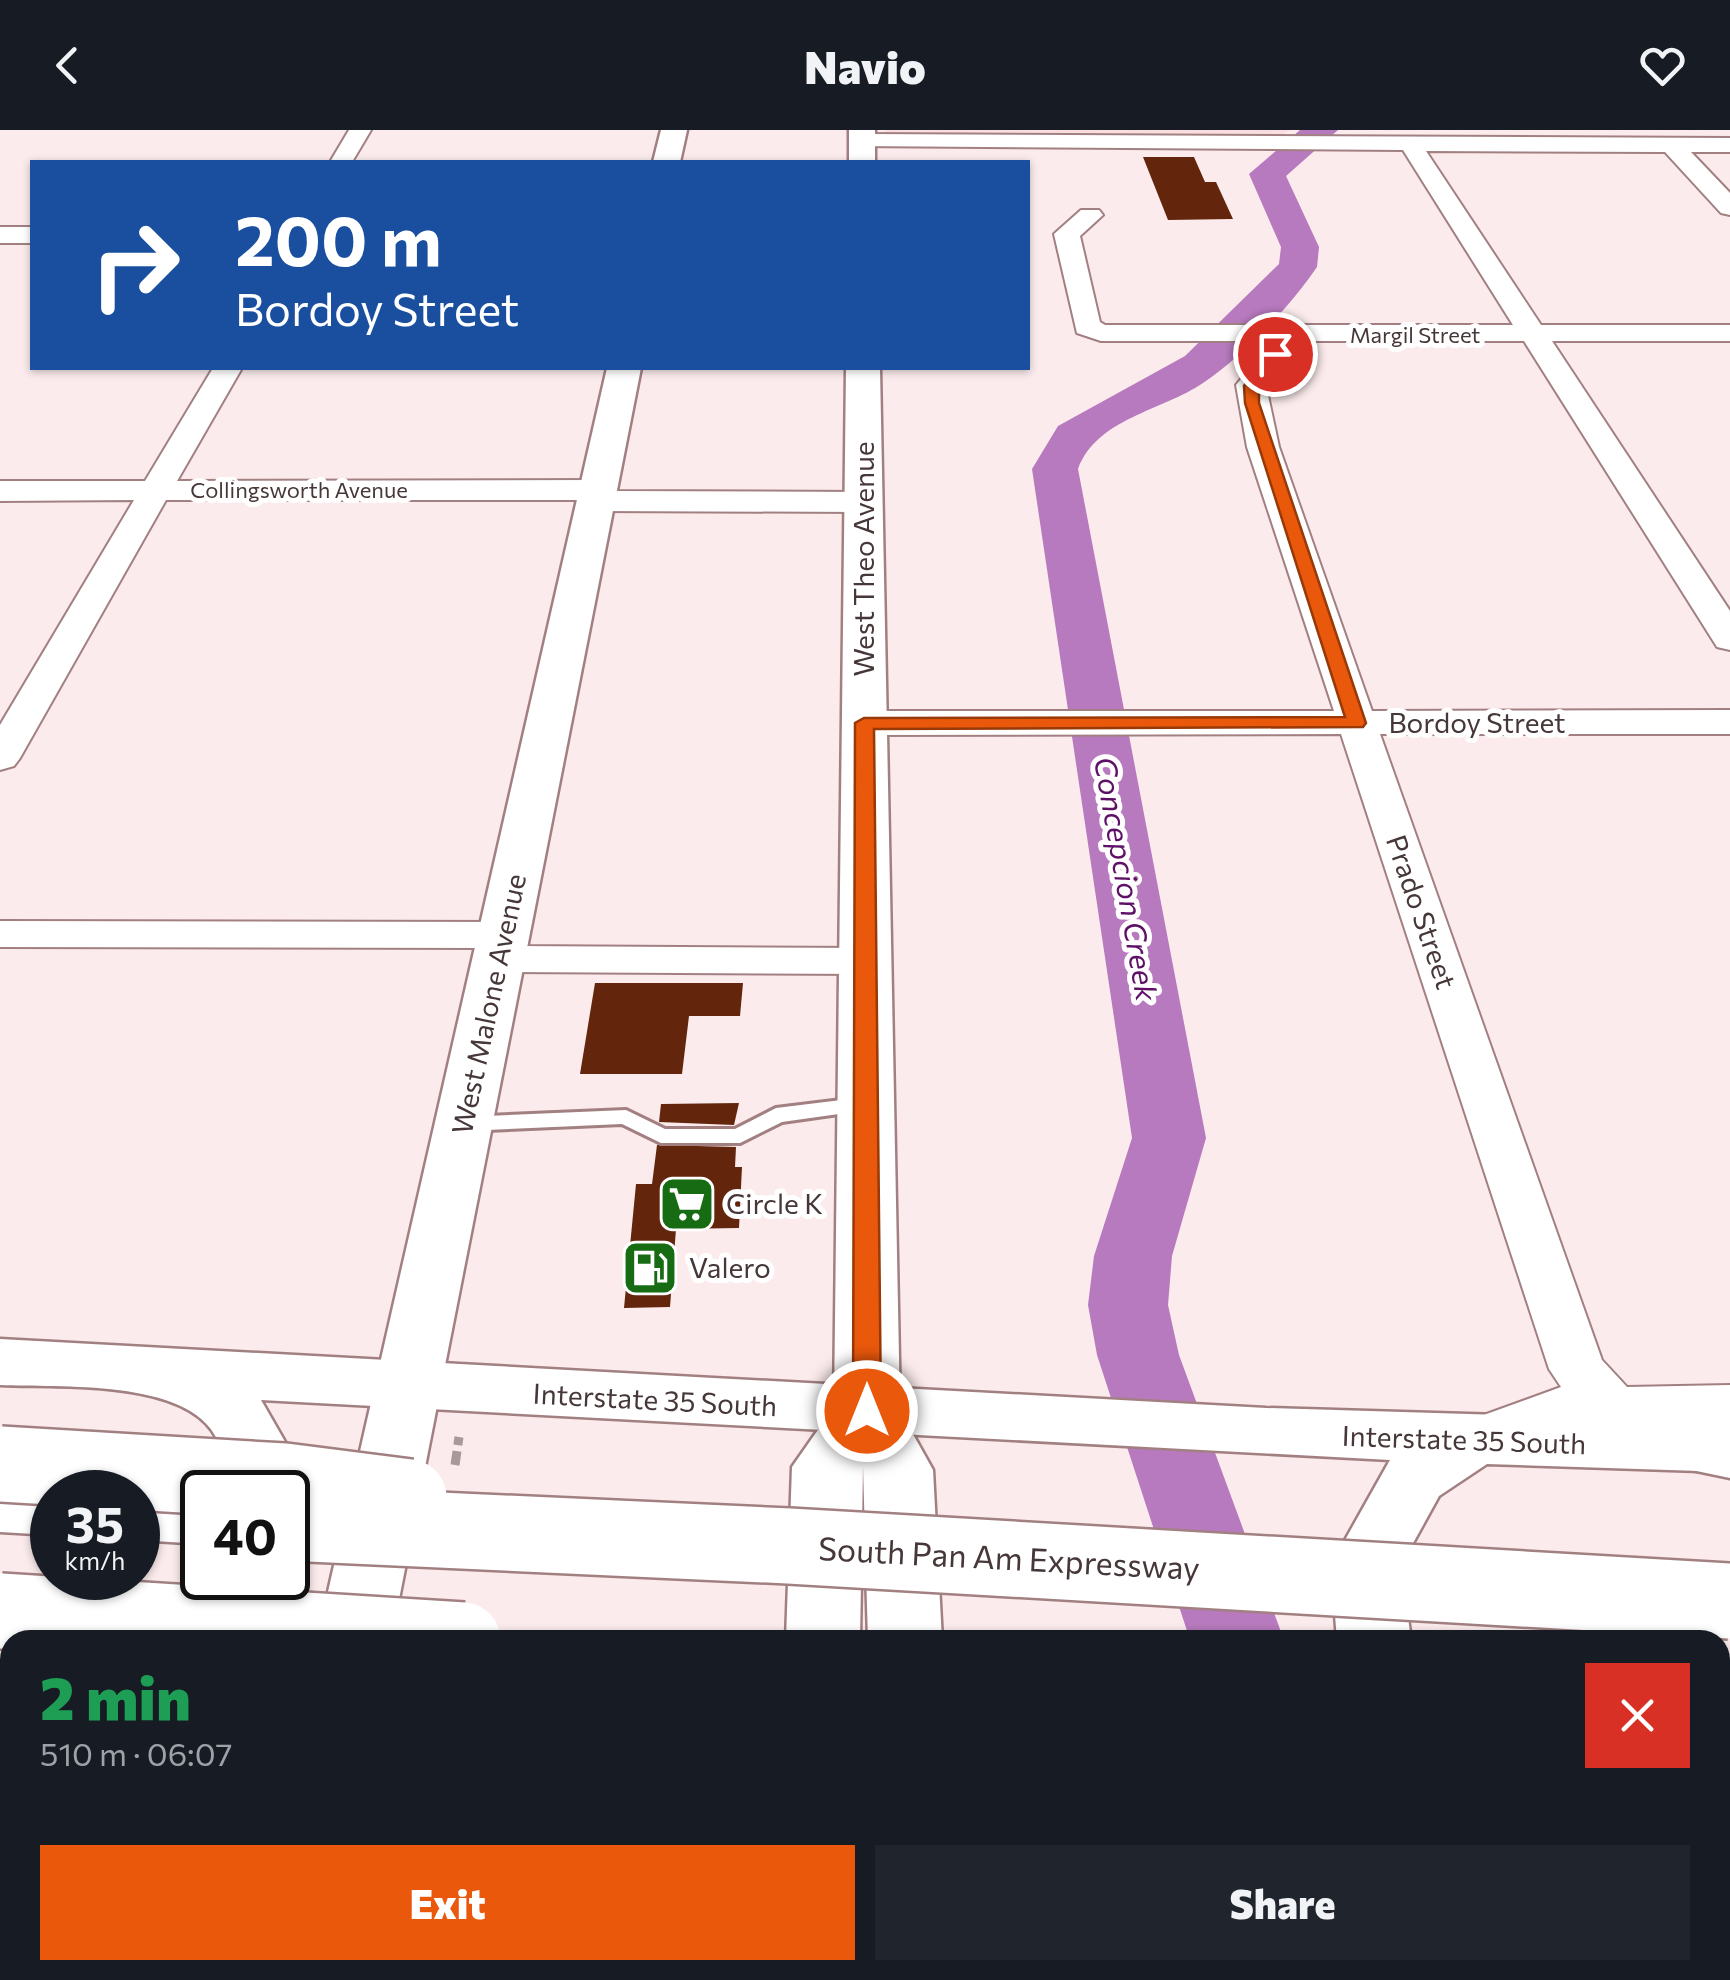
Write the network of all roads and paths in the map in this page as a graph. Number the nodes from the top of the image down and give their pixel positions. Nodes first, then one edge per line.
1 (360, 130) edge
2 (674, 130) edge
3 (862, 144) edge
4 (1672, 145) junction
5 (1730, 145) edge
6 (1411, 146) junction
7 (342, 160) edge
8 (667, 160) edge
9 (1730, 208) edge
10 (1090, 215) dead end
11 (0, 235) edge
12 (30, 235) edge
13 (1532, 334) junction
14 (1730, 334) edge
15 (1279, 335) junction
16 (225, 370) edge
17 (624, 370) edge
18 (863, 370) edge
19 (0, 490) edge
20 (159, 490) junction
21 (597, 496) junction
22 (864, 502) junction
23 (1730, 638) edge
24 (1730, 722) edge
25 (864, 723) junction
26 (1356, 723) junction
27 (0, 758) edge
28 (0, 934) edge
29 (501, 946) junction
30 (865, 961) junction
31 (866, 1104) junction
32 (464, 1124) junction
33 (0, 1362) edge
34 (162, 1368) junction
35 (408, 1384) junction
36 (1612, 1406) junction
37 (867, 1411) junction
38 (1719, 1438) edge
39 (1470, 1442) junction
40 (0, 1464) edge
41 (258, 1470) edge
42 (0, 1506) edge
43 (30, 1508) edge
44 (310, 1524) edge
45 (789, 1546) junction
46 (227, 1600) edge
47 (1730, 1601) edge
48 (0, 1611) edge
49 (219, 1630) edge
50 (303, 1630) edge
51 (356, 1630) edge
52 (823, 1630) edge
53 (905, 1630) edge
54 (1373, 1630) edge

1 - 7 street
2 - 8 main road
3 - 6 street
4 - 5 street
4 - 6 street
4 - 9 street
6 - 13 street
10 - 15 street, Margil Street
11 - 12 street
13 - 14 street, Margil Street
13 - 15 street, Margil Street
13 - 23 street
15 - 26 street, Prado Street
16 - 20 street
17 - 21 main road, West Malone Avenue
18 - 22 main road, West Theo Avenue
19 - 20 street, Collingsworth Avenue
20 - 21 street, Collingsworth Avenue
20 - 27 street
21 - 22 street, Collingsworth Avenue
21 - 29 main road, West Malone Avenue
22 - 25 main road, West Theo Avenue
24 - 26 street, Bordoy Street
25 - 26 street, Bordoy Street
25 - 30 main road, West Theo Avenue
26 - 36 street, Prado Street
28 - 29 street
29 - 30 street
29 - 32 main road, West Malone Avenue
30 - 31 main road, West Theo Avenue
31 - 32 lane
31 - 37 main road, West Theo Avenue
32 - 35 main road, West Malone Avenue
33 - 34 main road, Interstate 35 South
34 - 35 main road, Interstate 35 South
34 - 41 main road
35 - 37 main road, Interstate 35 South
35 - 51 main road, West Malone Avenue
36 - 38 street, Prado Street
36 - 39 street
37 - 39 main road, Interstate 35 South
37 - 52 main road
37 - 53 main road, West Theo Avenue
38 - 39 main road, Interstate 35 South
39 - 54 main road
40 - 45 main road, bridge
42 - 43 main road
44 - 45 main road, South Pan Am Expressway, bridge
45 - 47 main road, South Pan Am Expressway, bridge
46 - 49 main road
48 - 50 main road, bridge

